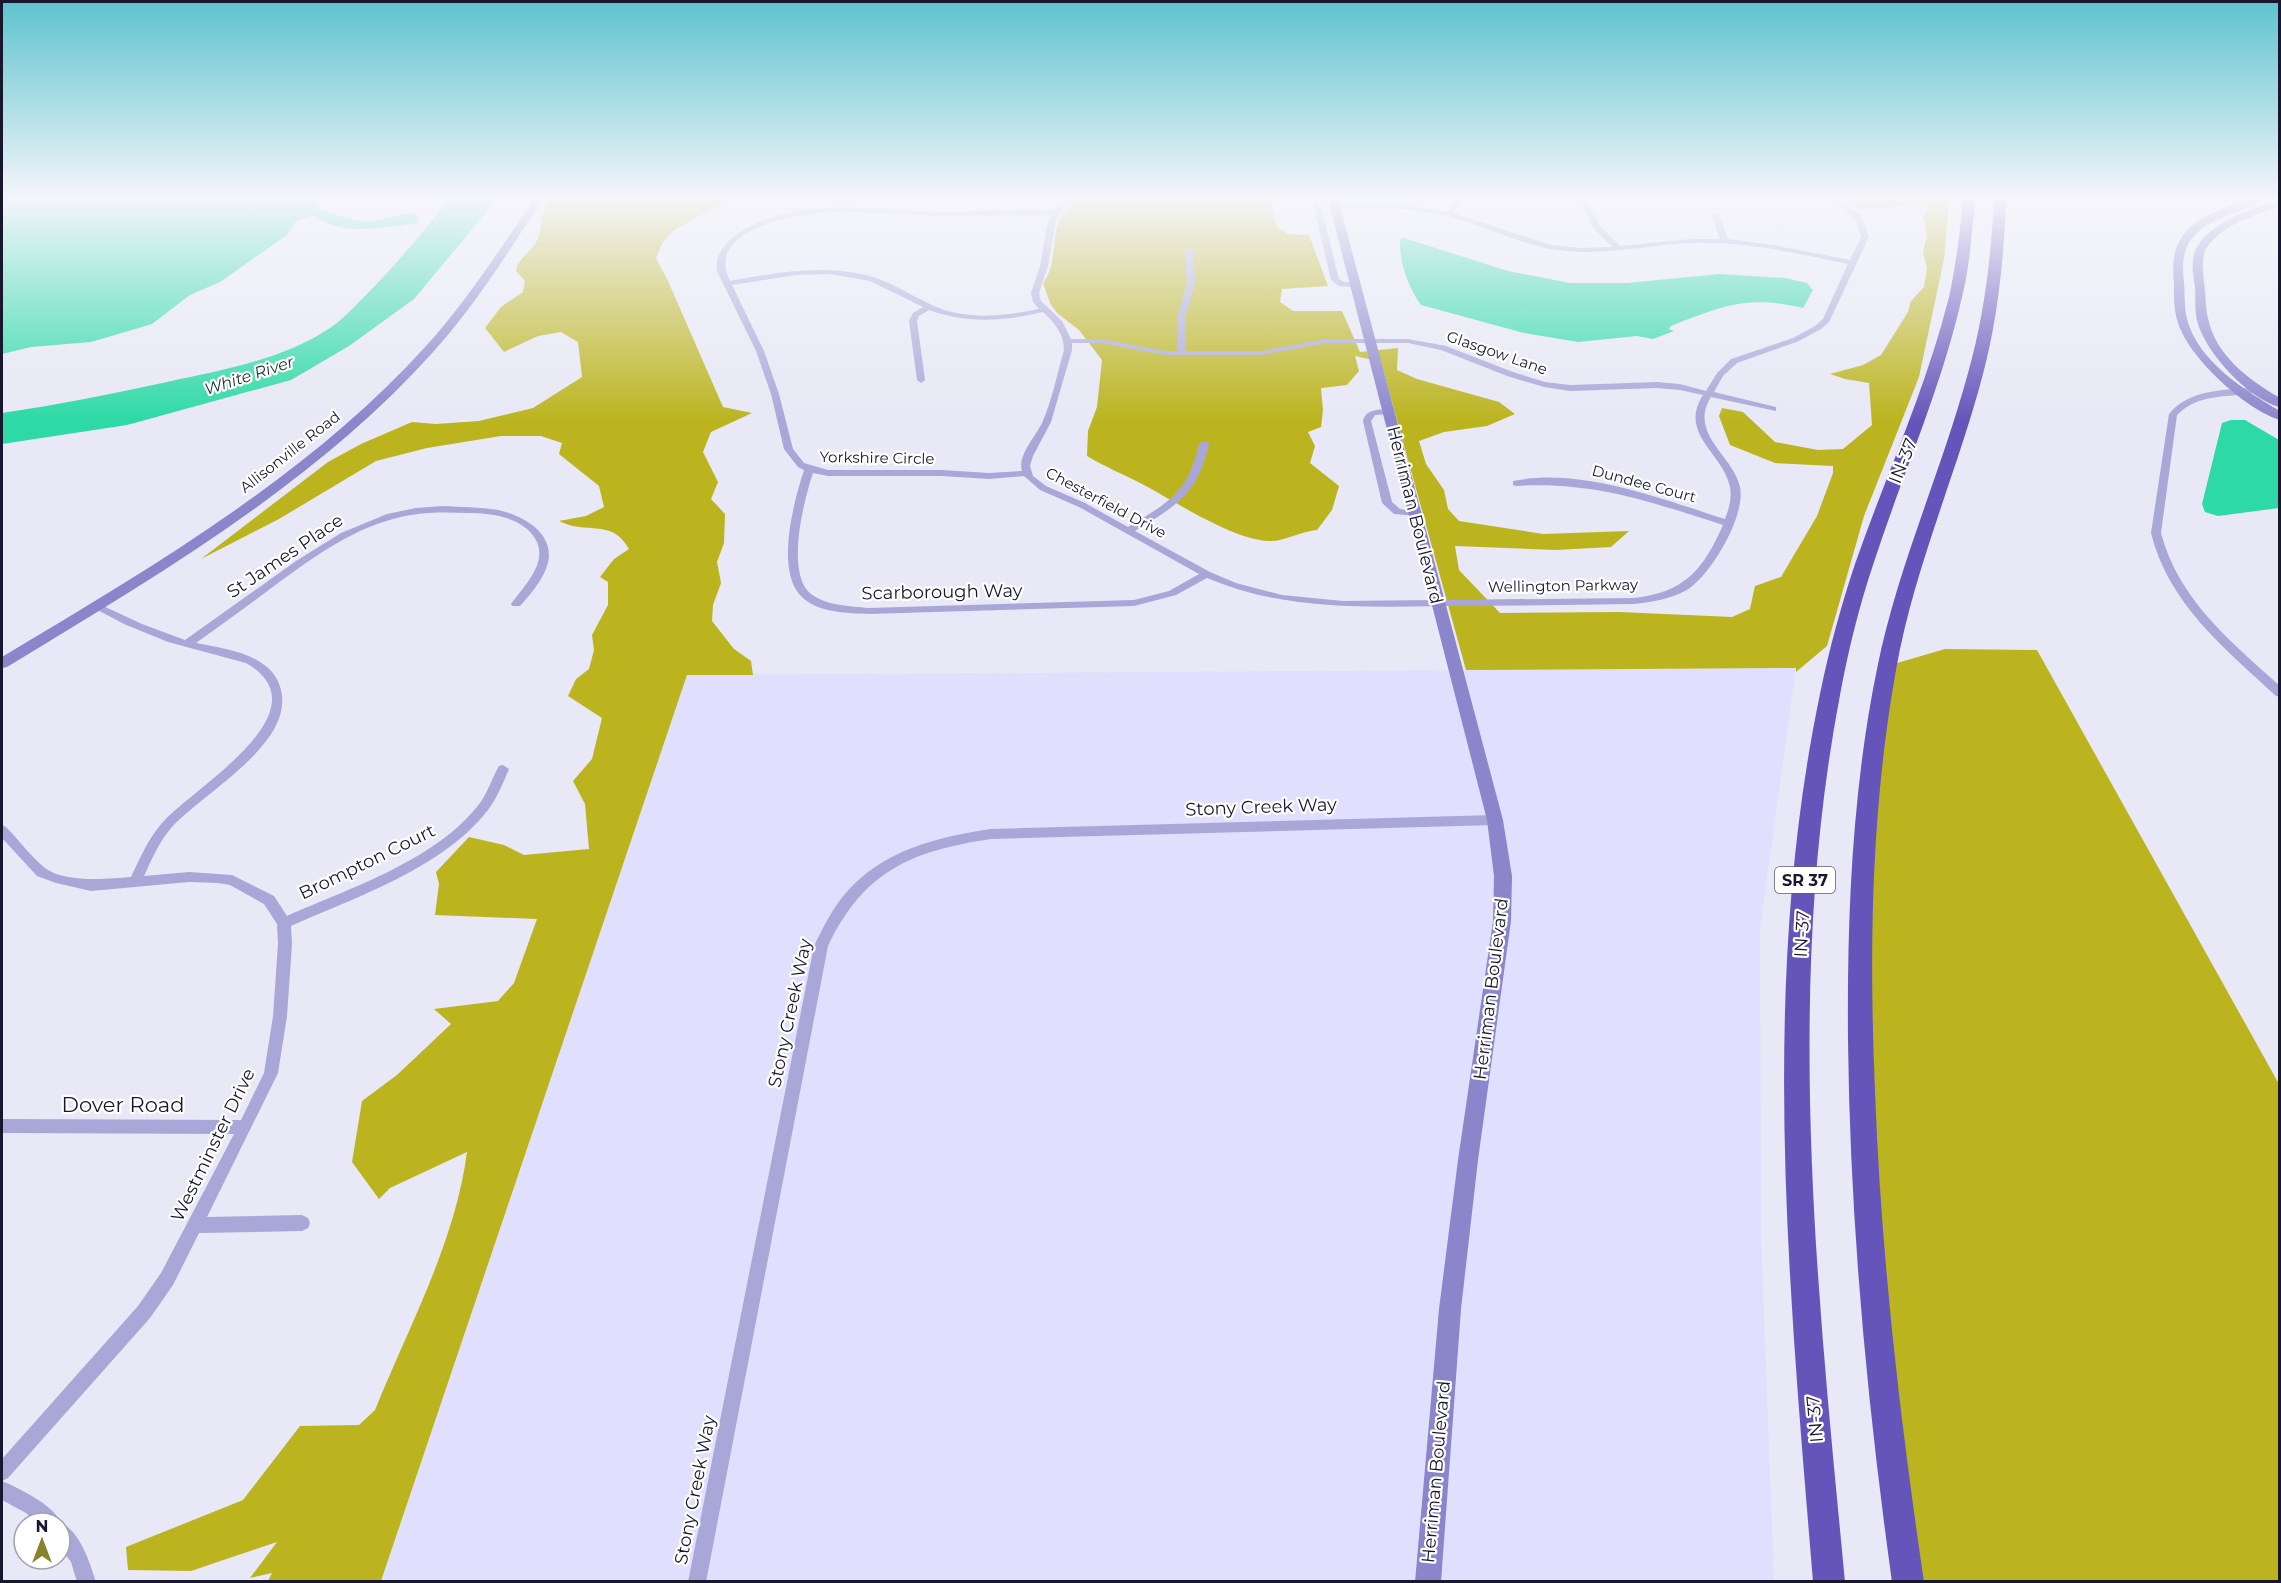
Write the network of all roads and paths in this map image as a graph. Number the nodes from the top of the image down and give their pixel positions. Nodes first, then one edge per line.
1 (487, 273) edge
2 (722, 273) edge
3 (1041, 273) edge
4 (1190, 273) edge
5 (1333, 273) edge
6 (1352, 273) edge
7 (1848, 273) edge
8 (1960, 273) edge
9 (1995, 273) edge
10 (2179, 273) edge
11 (2199, 273) edge
12 (727, 284) junction
13 (1355, 285) junction
14 (929, 307) junction
15 (1044, 310) junction
16 (1370, 340) junction
17 (1068, 341) junction
18 (1182, 353) junction
19 (921, 380) dead end
20 (2260, 390) junction
21 (2242, 392) junction
22 (1709, 393) junction
23 (2280, 404) edge
24 (1773, 409) dead end
25 (2280, 416) edge
26 (1204, 444) dead end
27 (809, 469) junction
28 (1027, 473) junction
29 (1516, 483) dead end
30 (1728, 523) junction
31 (1128, 531) junction
32 (1206, 574) junction
33 (1437, 603) junction
34 (516, 604) dead end
35 (94, 606) junction
36 (187, 644) junction
37 (2, 663) edge
38 (2280, 693) edge
39 (503, 769) dead end
40 (1495, 819) junction
41 (2, 831) edge
42 (135, 883) junction
43 (284, 923) junction
44 (2, 1126) edge
45 (245, 1127) junction
46 (302, 1223) dead end
47 (195, 1225) junction
48 (2, 1472) edge
49 (2, 1490) edge
50 (37, 1511) edge
51 (72, 1548) edge
52 (87, 1581) edge
53 (697, 1581) edge
54 (1428, 1581) edge
55 (1829, 1581) edge
56 (1908, 1581) edge

1 - 35 street, Allisonville Road
2 - 12 street, Yorkshire Circle
3 - 15 street
4 - 18 street
5 - 13 street
6 - 13 street, Herriman Boulevard
7 - 22 street, Wellington Parkway
8 - 55 highway, IN-37 / SR 37
9 - 56 highway, SR 37
10 - 21 street
11 - 20 street
12 - 14 street
12 - 27 street, Yorkshire Circle
13 - 16 street, Herriman Boulevard
14 - 15 street
14 - 19 street
15 - 17 street
16 - 18 street, Glasgow Lane
16 - 22 street, Glasgow Lane
16 - 33 street, Herriman Boulevard
17 - 18 street, Glasgow Lane
17 - 28 street, Chesterfield Drive
20 - 21 street
20 - 23 street
21 - 25 street
21 - 38 street
22 - 24 street, Glasgow Lane
22 - 30 street, Wellington Parkway
26 - 31 street
27 - 28 street, Yorkshire Circle
27 - 32 street, Scarborough Way
28 - 31 street, Chesterfield Drive
29 - 30 street, Dundee Court
30 - 33 street, Wellington Parkway
31 - 32 street, Chesterfield Drive
32 - 33 street, Chesterfield Drive
33 - 40 street, Herriman Boulevard
34 - 36 street, St James Place
35 - 36 street
35 - 37 street, Allisonville Road
36 - 42 street
39 - 43 street, Brompton Court
40 - 53 street, Stony Creek Way
40 - 54 street, Herriman Boulevard
41 - 42 street
42 - 43 street
43 - 45 street, Westminster Drive
44 - 45 street, Dover Road
45 - 47 street, Westminster Drive
46 - 47 street
47 - 48 street, Westminster Drive
49 - 50 street
51 - 52 street

